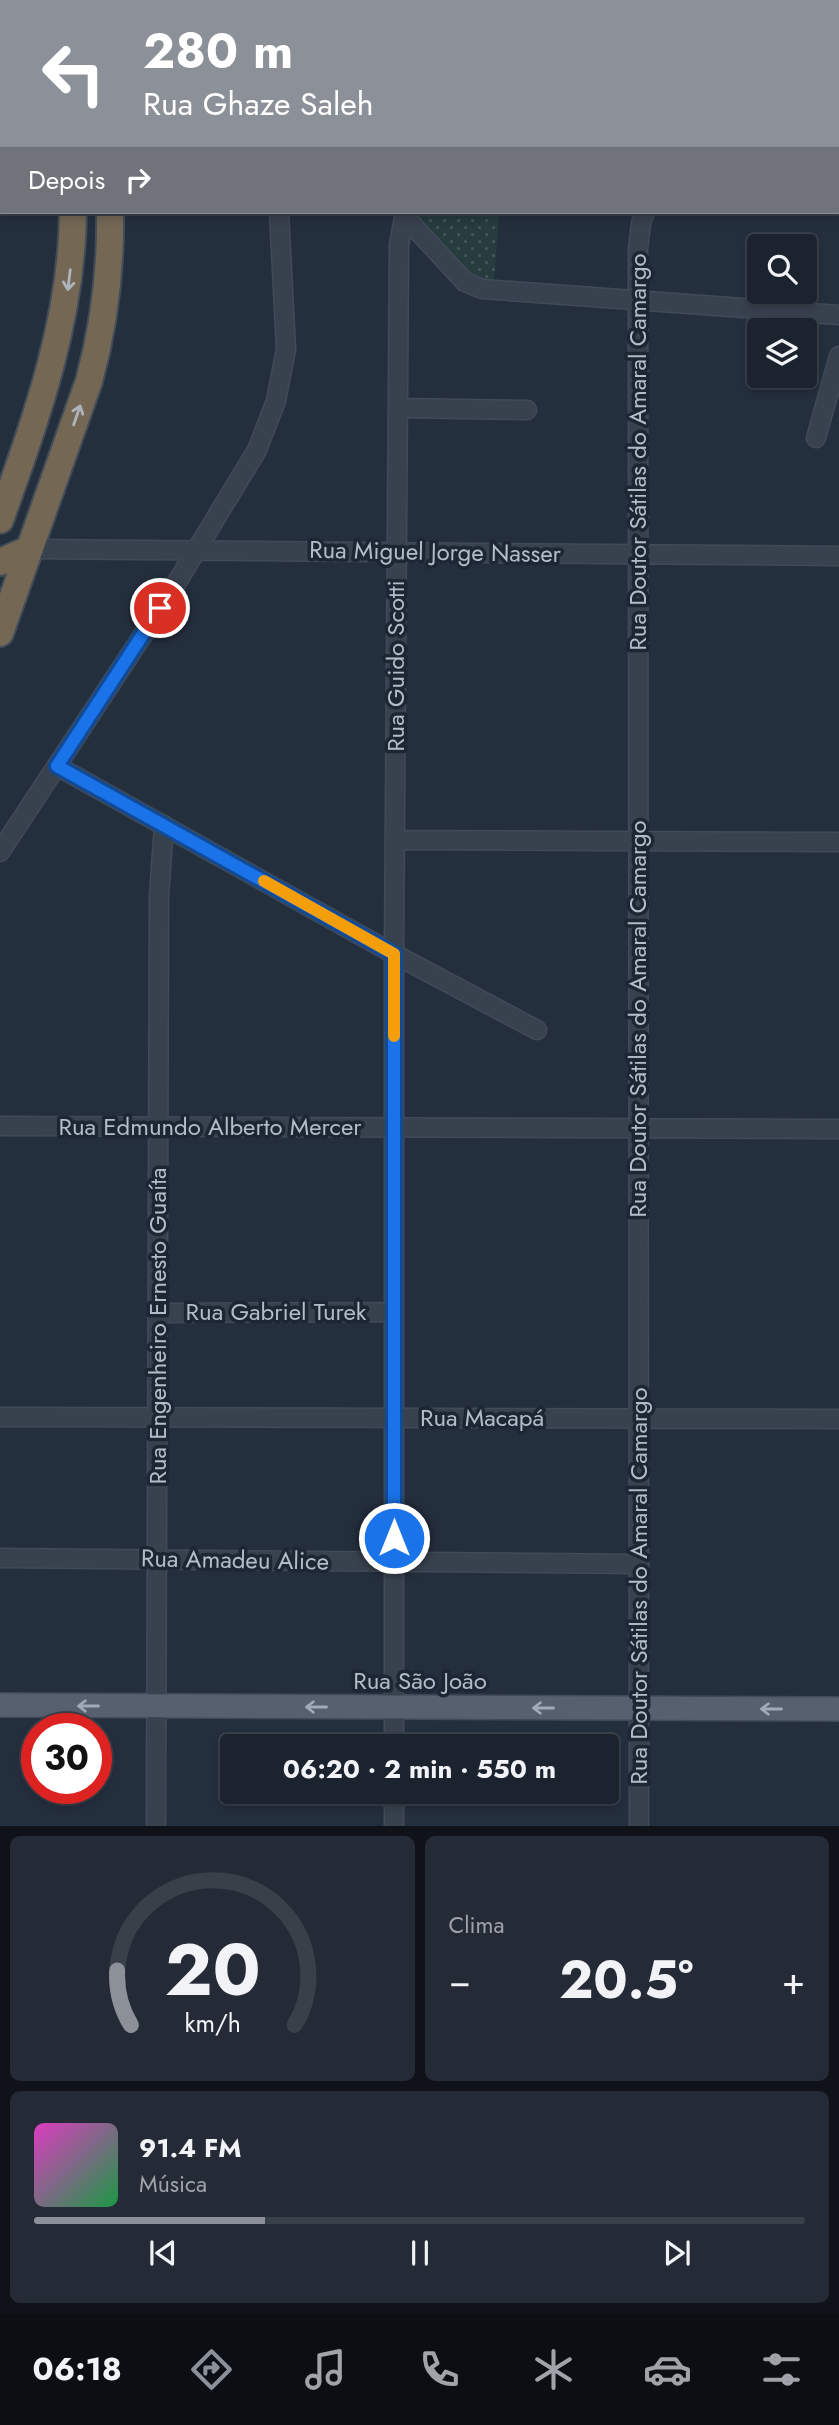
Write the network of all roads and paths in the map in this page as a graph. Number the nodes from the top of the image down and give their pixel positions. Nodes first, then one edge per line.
1 (73, 214) edge
2 (110, 214) edge
3 (279, 214) edge
4 (405, 214) edge
5 (644, 214) edge
6 (638, 301) junction
7 (839, 315) edge
8 (839, 356) edge
9 (398, 408) junction
10 (527, 410) dead end
11 (816, 438) dead end
12 (29, 441) junction
13 (60, 464) junction
14 (0, 520) edge
15 (30, 549) junction
16 (196, 550) junction
17 (397, 552) junction
18 (638, 554) junction
19 (839, 556) edge
20 (0, 562) edge
21 (0, 634) edge
22 (57, 766) junction
23 (164, 825) junction
24 (395, 840) junction
25 (638, 841) junction
26 (839, 842) edge
27 (0, 852) edge
28 (394, 954) junction
29 (537, 1030) dead end
30 (0, 1126) edge
31 (158, 1127) junction
32 (394, 1128) junction
33 (638, 1129) junction
34 (839, 1129) edge
35 (394, 1312) junction
36 (158, 1313) junction
37 (0, 1417) edge
38 (158, 1417) junction
39 (394, 1418) junction
40 (639, 1418) junction
41 (839, 1419) edge
42 (0, 1558) edge
43 (157, 1559) junction
44 (394, 1562) junction
45 (639, 1564) junction
46 (0, 1705) edge
47 (156, 1706) junction
48 (394, 1707) junction
49 (639, 1708) junction
50 (839, 1709) edge
51 (394, 1734) edge
52 (394, 1804) edge
53 (156, 1826) edge
54 (394, 1826) edge
55 (639, 1826) edge

1 -> 12 highway
13 -> 2 highway
3 - 16 street
4 - 6 street
4 - 9 street, Rua Guido Scotti
5 - 6 street, Rua Doutor Sátilas do Amaral Camargo
6 - 7 street
6 - 18 street, Rua Doutor Sátilas do Amaral Camargo
8 - 11 street
9 - 10 street
9 - 17 street, Rua Guido Scotti
12 - 13 highway
12 - 14 highway
13 - 15 highway
15 - 16 street, Rua Miguel Jorge Nasser
15 - 20 highway
15 - 21 highway
16 - 17 street, Rua Miguel Jorge Nasser
16 - 22 street
17 - 18 street, Rua Miguel Jorge Nasser
17 - 24 street, Rua Guido Scotti
18 - 19 street, Rua Miguel Jorge Nasser
18 - 25 street, Rua Doutor Sátilas do Amaral Camargo
22 - 23 street
22 - 27 street
23 - 28 street
23 - 31 street, Rua Engenheiro Ernesto Guaíta
24 - 25 street
24 - 28 street, Rua Guido Scotti
25 - 26 street
25 - 33 street, Rua Doutor Sátilas do Amaral Camargo
28 - 29 street
28 - 32 street, Rua Guido Scotti
30 - 31 street, Rua Edmundo Alberto Mercer
31 - 32 street, Rua Edmundo Alberto Mercer
31 - 36 street, Rua Engenheiro Ernesto Guaíta
32 - 33 street, Rua Edmundo Alberto Mercer
32 - 35 street, Rua Guido Scotti
33 - 34 street, Rua Edmundo Alberto Mercer
33 - 40 street, Rua Doutor Sátilas do Amaral Camargo
35 - 36 street, Rua Gabriel Turek
35 - 39 street, Rua Guido Scotti
36 - 38 street, Rua Engenheiro Ernesto Guaíta
37 - 38 street, Rua Macapá
38 - 39 street, Rua Macapá
38 - 43 street, Rua Engenheiro Ernesto Guaíta
39 - 40 street, Rua Macapá
39 - 44 street, Rua Guido Scotti
40 - 41 street, Rua Macapá
40 - 45 street, Rua Doutor Sátilas do Amaral Camargo
42 - 43 street, Rua Amadeu Alice
43 - 44 street, Rua Amadeu Alice
43 - 47 street, Rua Engenheiro Ernesto Guaíta
44 - 45 street, Rua Amadeu Alice
44 - 48 street, Rua Guido Scotti
45 - 49 street, Rua Doutor Sátilas do Amaral Camargo
47 -> 46 main road, Rua São João
48 -> 47 main road, Rua São João
47 - 53 street, Rua Engenheiro Ernesto Guaíta
49 -> 48 main road, Rua São João
48 - 51 street, Rua Guido Scotti
50 -> 49 main road, Rua São João
49 - 55 street, Rua Doutor Sátilas do Amaral Camargo
52 - 54 street

